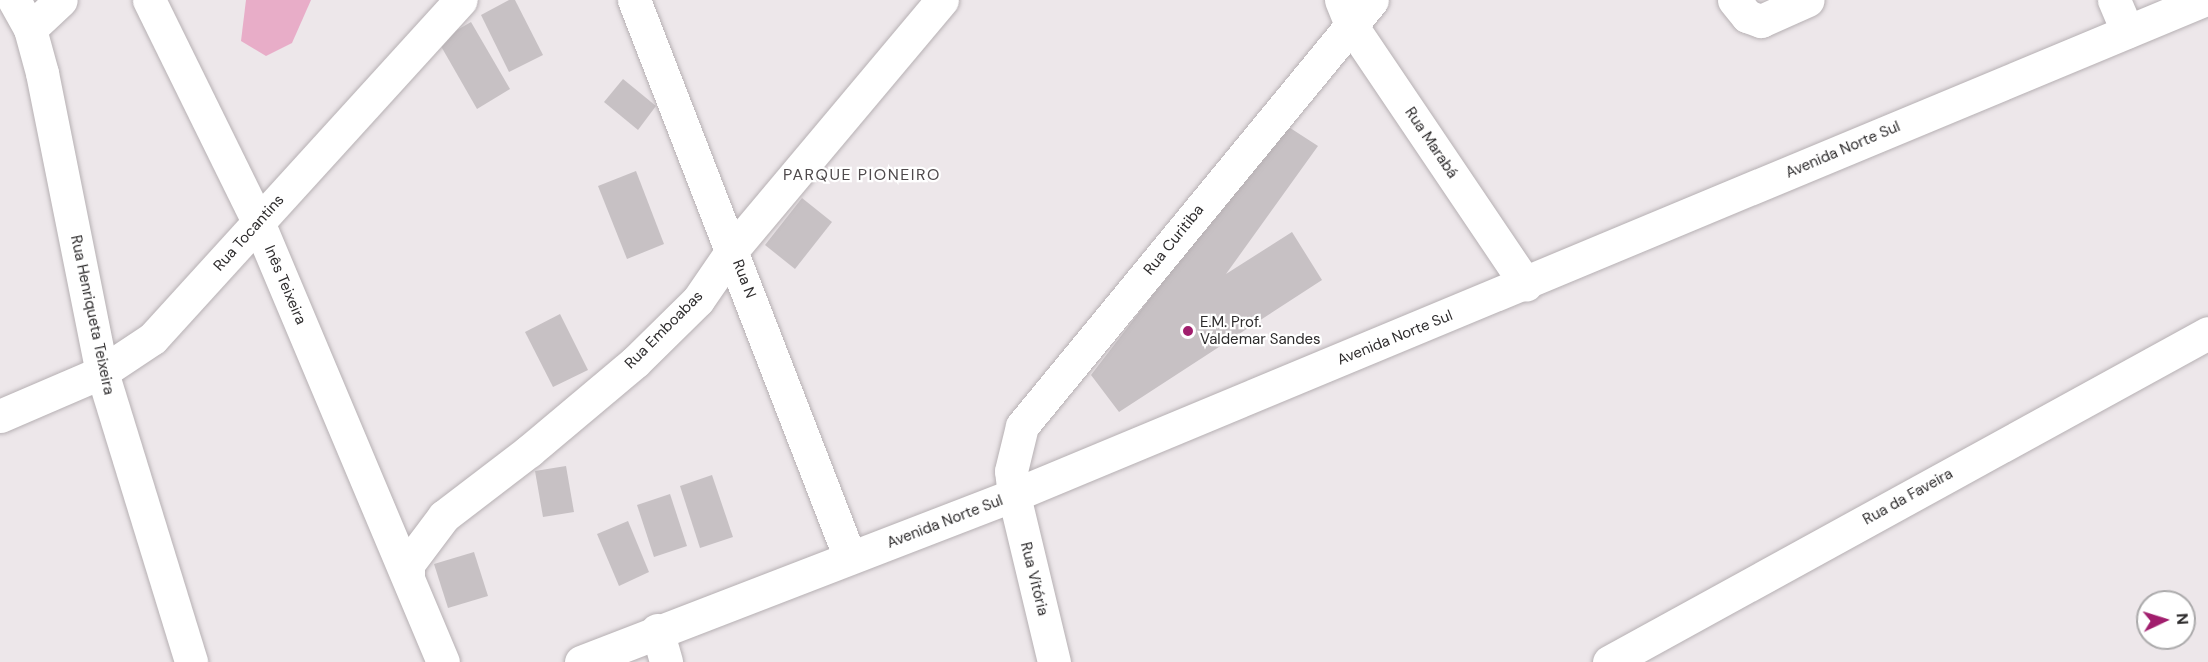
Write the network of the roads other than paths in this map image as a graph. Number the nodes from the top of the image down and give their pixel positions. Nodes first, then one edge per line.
1 (14, 0) edge
2 (61, 0) edge
3 (149, 0) edge
4 (462, 0) edge
5 (634, 0) edge
6 (942, 0) edge
7 (1372, 0) edge
8 (1734, 0) edge
9 (1808, 0) edge
10 (2114, 0) edge
11 (2204, 0) edge
12 (1346, 12) edge
13 (30, 28) junction
14 (2127, 31) junction
15 (258, 222) junction
16 (733, 249) junction
17 (1526, 284) junction
18 (2208, 333) edge
19 (102, 372) junction
20 (0, 416) edge
21 (1014, 495) junction
22 (850, 558) junction
23 (408, 575) junction
24 (657, 630) junction
25 (191, 662) edge
26 (443, 662) edge
27 (581, 662) edge
28 (666, 662) edge
29 (1054, 662) edge
30 (1609, 662) edge

1 - 13 street, Rua Henriqueta Teixeira
2 - 13 street
3 - 15 street, Inês Teixeira
4 - 15 street, Rua Tocantins
5 - 16 street, Rua N
6 - 16 street, Rua Emboabas
7 - 12 street, Rua Curitiba
8 - 9 street
10 - 14 street
11 - 14 street, Avenida Norte Sul
12 - 17 street, Rua Marabá
12 - 21 street, Rua Curitiba
13 - 19 street, Rua Henriqueta Teixeira
14 - 17 street, Avenida Norte Sul
15 - 19 street, Rua Tocantins
15 - 23 street, Inês Teixeira
16 - 22 street, Rua N
16 - 23 street, Rua Emboabas
17 - 21 street, Avenida Norte Sul
18 - 30 street, Rua da Faveira
19 - 20 street, Rua Tocantins
19 - 25 street, Rua Henriqueta Teixeira
21 - 22 street, Avenida Norte Sul
21 - 29 street, Rua Vitória
22 - 24 street, Avenida Norte Sul
23 - 26 street, Inês Teixeira
24 - 27 street, Avenida Norte Sul
24 - 28 street

